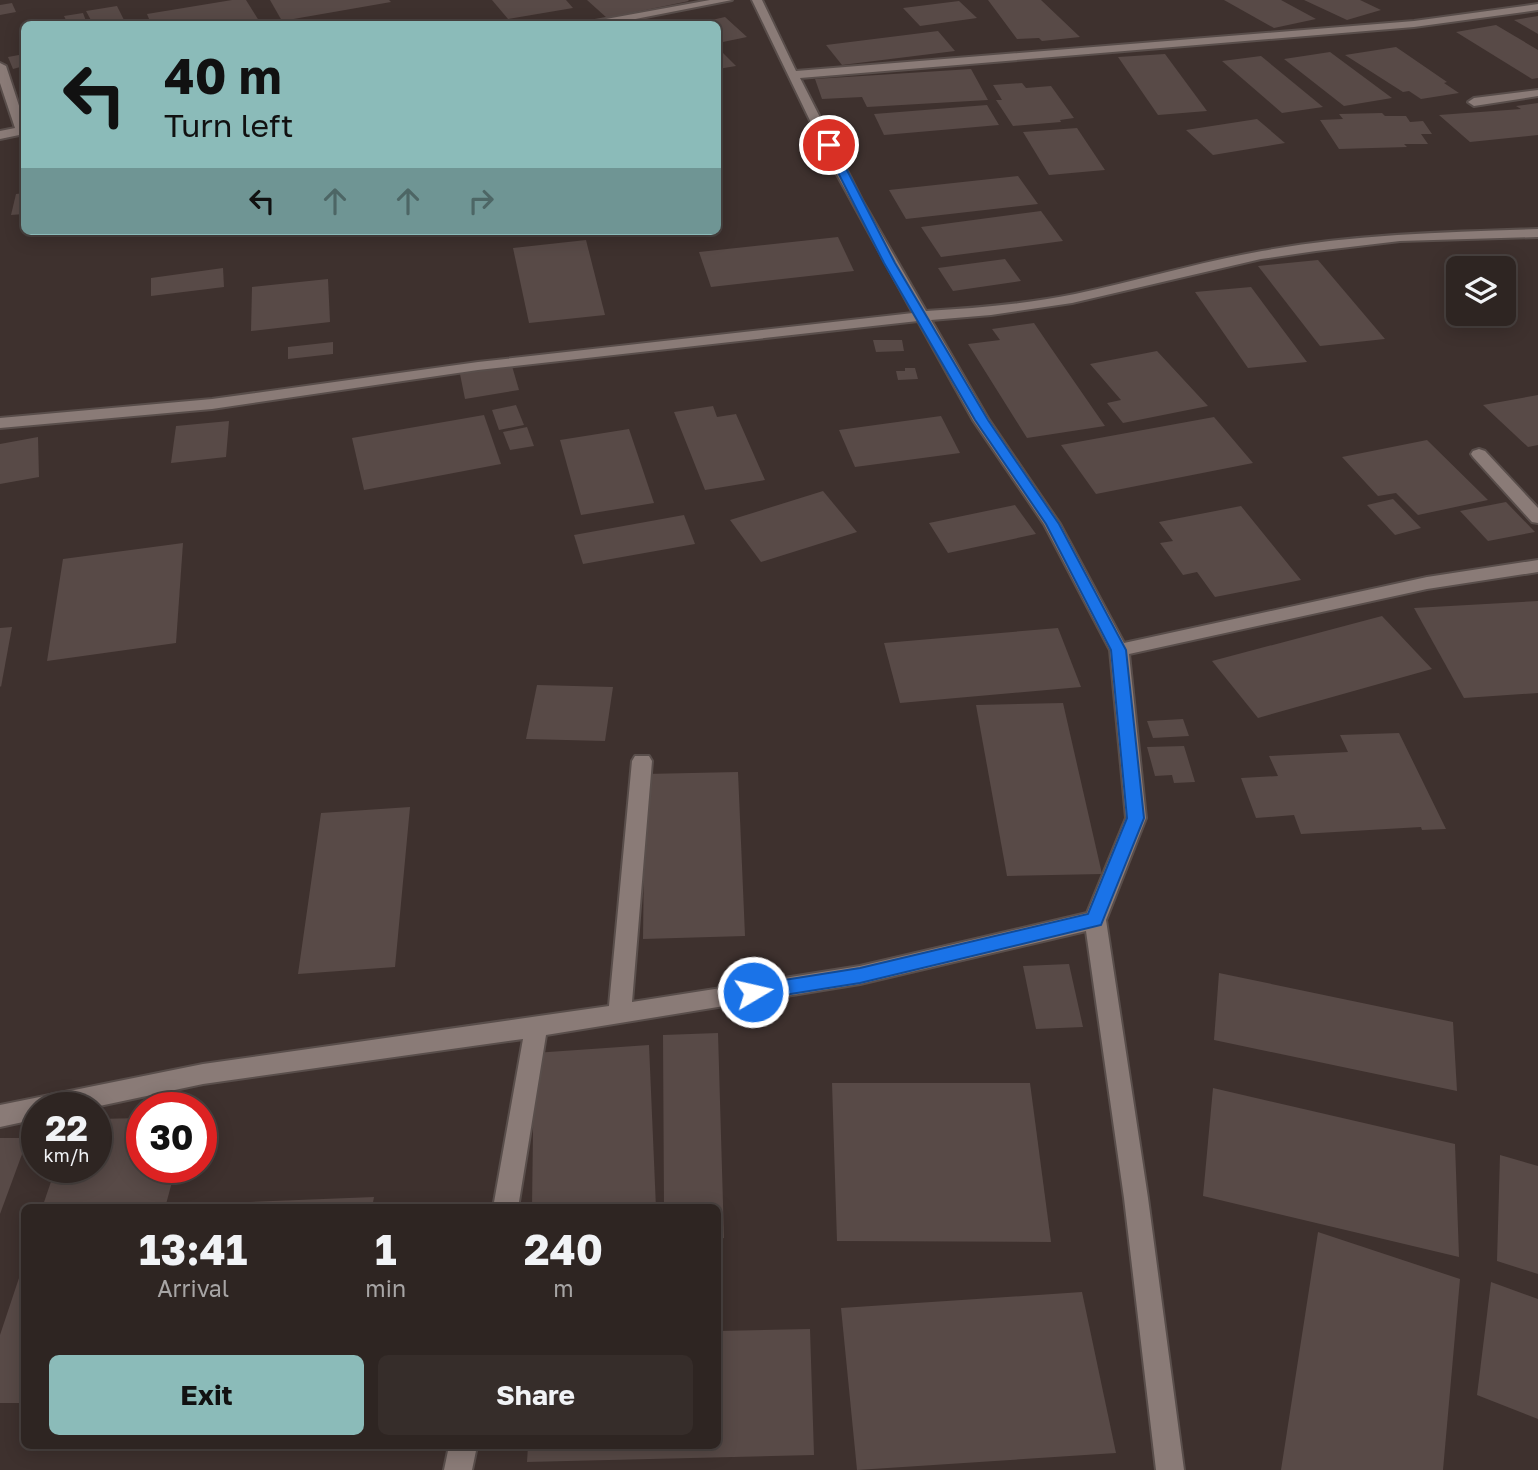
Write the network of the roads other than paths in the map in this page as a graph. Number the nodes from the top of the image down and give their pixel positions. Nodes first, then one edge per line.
1 (727, 0) edge
2 (757, 0) edge
3 (1520, 0) edge
4 (1537, 7) edge
5 (612, 21) edge
6 (0, 66) edge
7 (792, 75) junction
8 (1538, 93) edge
9 (1474, 102) dead end
10 (21, 124) edge
11 (21, 130) edge
12 (0, 135) edge
13 (1538, 233) edge
14 (922, 316) junction
15 (0, 423) edge
16 (1479, 454) dead end
17 (1538, 518) edge
18 (1538, 566) edge
19 (1119, 650) junction
20 (642, 761) dead end
21 (1095, 920) junction
22 (620, 1014) junction
23 (536, 1027) junction
24 (112, 1093) edge
25 (21, 1112) edge
26 (0, 1116) edge
27 (506, 1204) edge
28 (462, 1449) edge
29 (458, 1470) edge
30 (1170, 1470) edge

1 - 5 street
2 - 7 street
3 - 4 street
4 - 7 street
6 - 10 street
7 - 14 street
8 - 9 street
11 - 12 street
13 - 14 street
14 - 15 street
14 - 19 street
16 - 17 street
18 - 19 street
19 - 21 street
20 - 22 street
21 - 22 street
21 - 30 street
22 - 23 street
23 - 24 street
23 - 27 street
25 - 26 street
28 - 29 street

